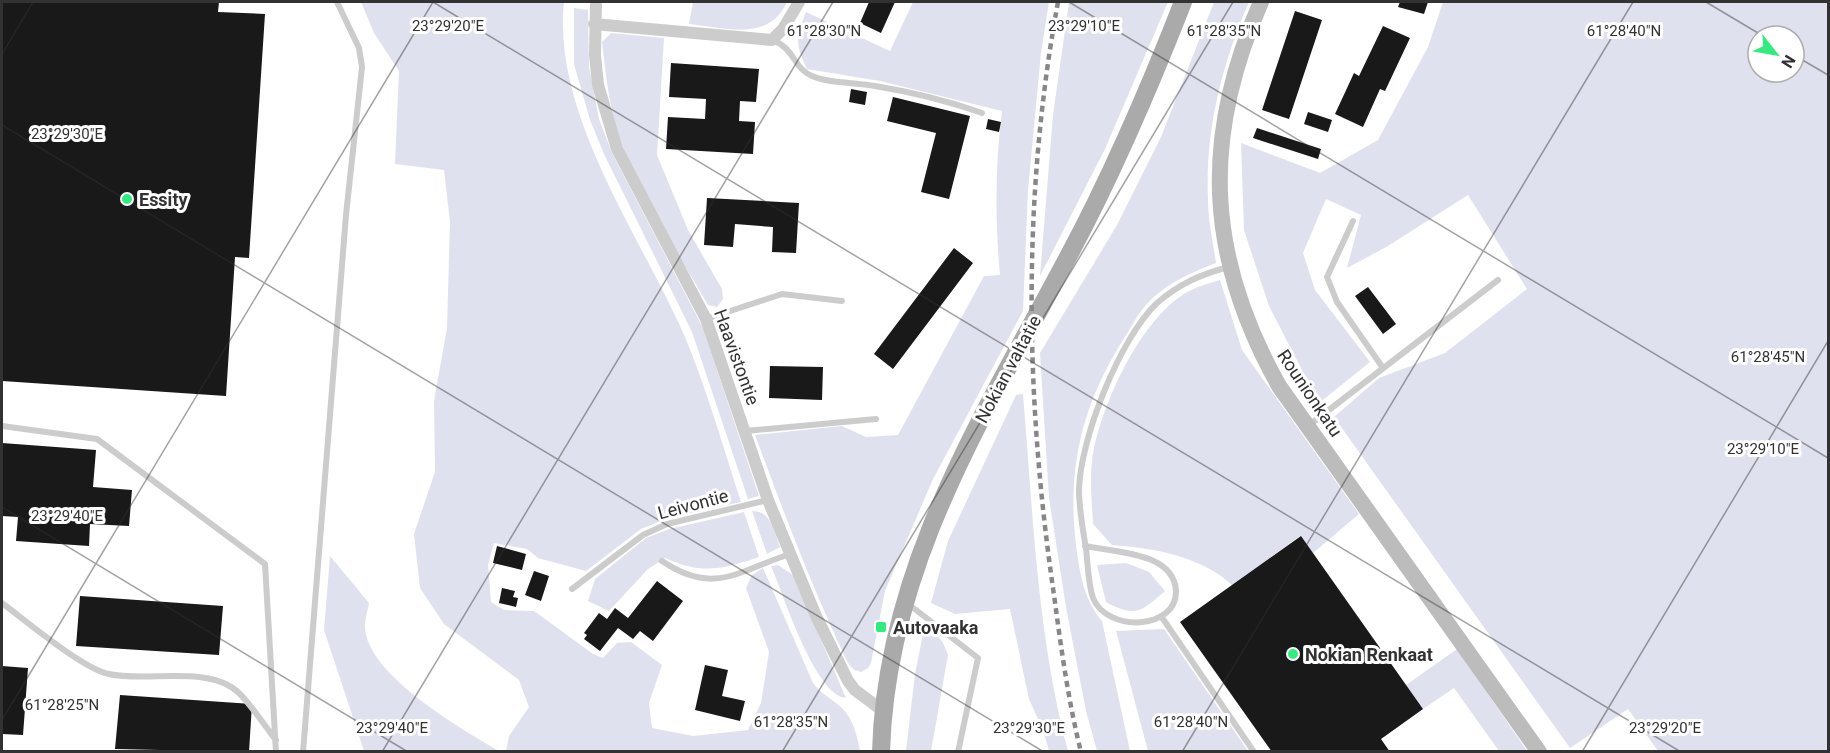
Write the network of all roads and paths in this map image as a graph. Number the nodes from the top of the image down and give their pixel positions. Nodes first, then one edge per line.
1 (337, 2) edge
2 (596, 2) edge
3 (799, 2) edge
4 (1184, 2) edge
5 (1261, 2) edge
6 (594, 24) junction
7 (772, 40) junction
8 (982, 113) dead end
9 (1353, 221) dead end
10 (1229, 267) junction
11 (1498, 280) dead end
12 (842, 301) dead end
13 (706, 320) junction
14 (1383, 368) junction
15 (876, 419) dead end
16 (2, 426) edge
17 (1308, 426) junction
18 (745, 431) junction
19 (768, 500) junction
20 (1085, 546) junction
21 (790, 554) junction
22 (662, 561) dead end
23 (572, 589) dead end
24 (904, 601) junction
25 (2, 603) edge
26 (1161, 616) junction
27 (883, 711) junction
28 (277, 741) junction
29 (276, 752) edge
30 (303, 752) edge
31 (881, 752) edge
32 (958, 752) edge
33 (1254, 752) edge
34 (1539, 752) edge

1 - 30 lane
2 - 6 street, Haavistontie
3 - 7 street
4 - 24 main road, Nokian valtatie
5 - 10 main road, Rounionkatu
6 - 7 street
6 - 13 street, Haavistontie
7 - 8 lane
9 - 14 lane
10 - 17 main road, Rounionkatu
10 - 20 lane
11 - 14 lane
12 - 13 lane
13 - 18 street, Haavistontie
14 - 17 lane
15 - 18 lane
16 - 28 lane
17 - 34 main road, Rounionkatu
18 - 19 street, Haavistontie
19 - 21 street, Haavistontie
19 - 23 lane, Leivontie
20 - 26 lane
20 - 26 lane
21 - 22 lane
21 - 27 street, Haavistontie
24 - 27 main road, Nokian valtatie
24 - 32 lane
25 - 28 lane
26 - 33 lane
27 - 31 main road, Nokian valtatie
28 - 29 lane

